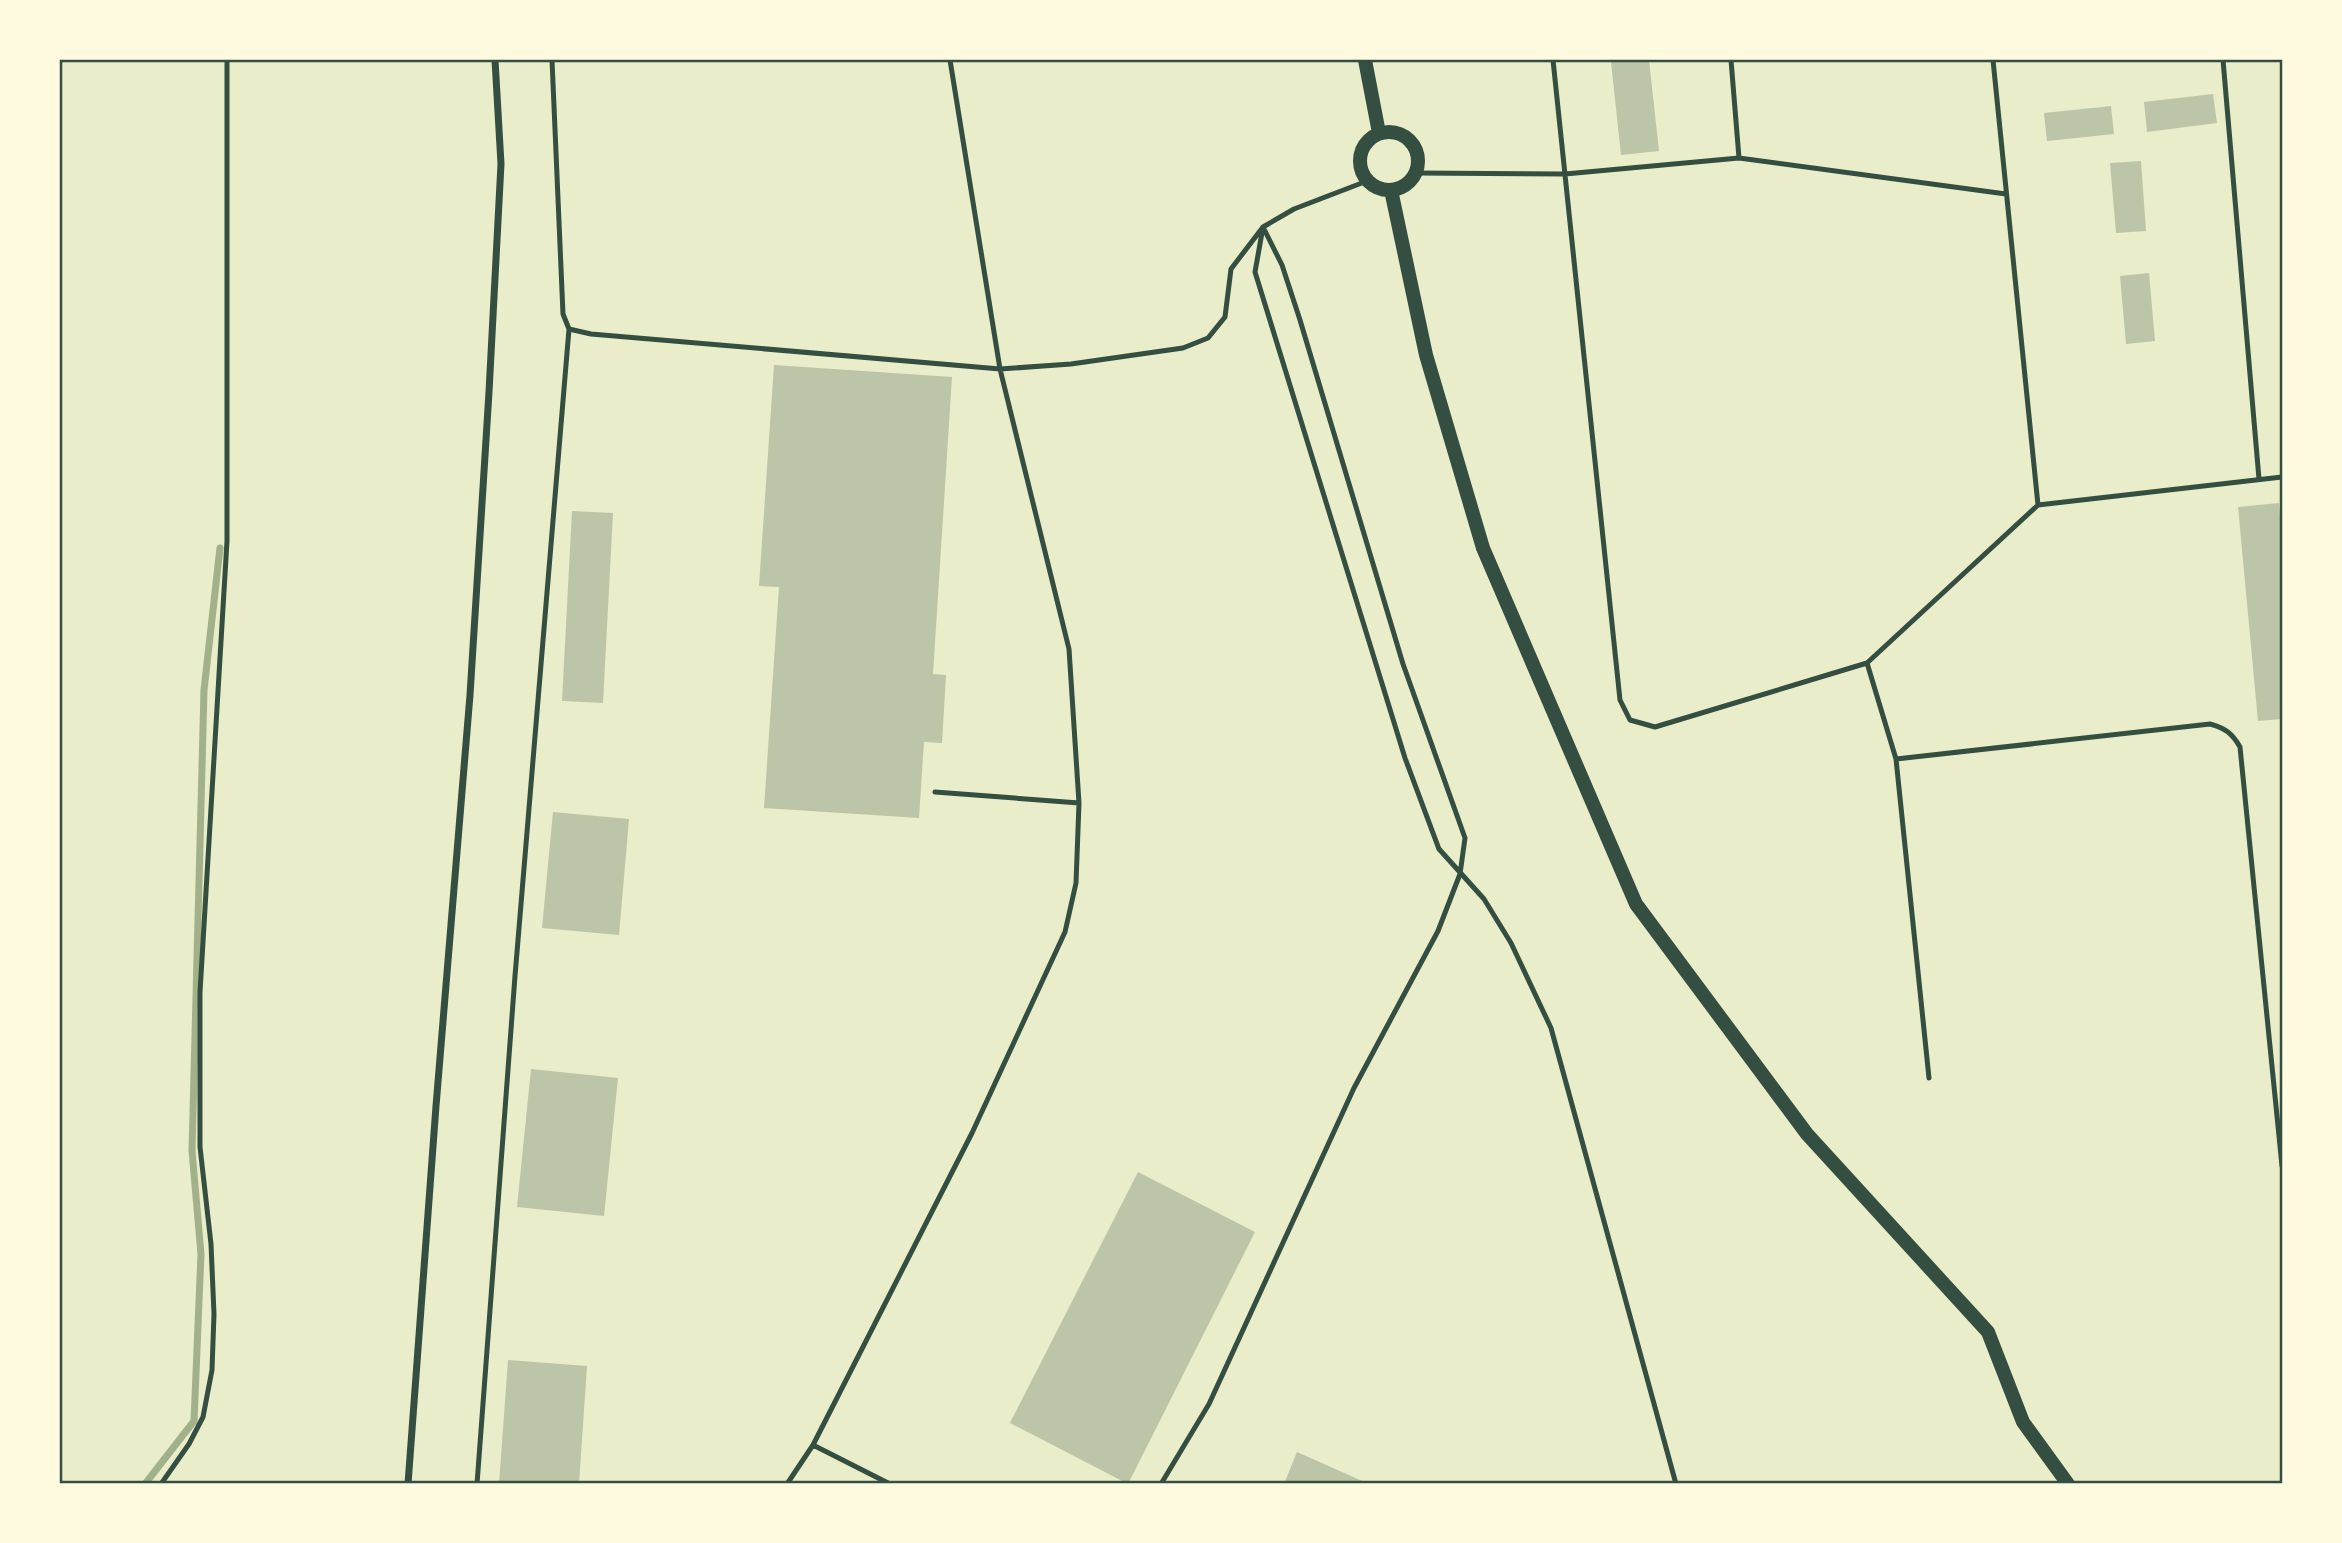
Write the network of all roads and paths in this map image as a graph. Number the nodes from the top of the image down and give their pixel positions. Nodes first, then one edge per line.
1 (227, 60) edge
2 (495, 60) edge
3 (552, 60) edge
4 (950, 60) edge
5 (1365, 60) edge
6 (1553, 60) edge
7 (1731, 60) edge
8 (1993, 60) edge
9 (2222, 60) edge
10 (1379, 133) junction
11 (1739, 158) junction
12 (1415, 173) junction
13 (1565, 174) junction
14 (1367, 181) junction
15 (1391, 190) junction
16 (2006, 194) junction
17 (1263, 227) junction
18 (569, 330) junction
19 (1000, 369) junction
20 (2283, 477) edge
21 (2259, 479) junction
22 (2038, 505) junction
23 (1867, 663) junction
24 (1896, 759) junction
25 (935, 792) dead end
26 (1079, 803) junction
27 (1460, 874) junction
28 (1930, 1078) dead end
29 (2283, 1166) edge
30 (813, 1445) junction
31 (161, 1483) edge
32 (408, 1483) edge
33 (477, 1483) edge
34 (787, 1483) edge
35 (890, 1483) edge
36 (1161, 1483) edge
37 (1676, 1483) edge
38 (2068, 1483) edge

1 - 31 lane
2 - 32 street
3 - 18 lane
4 - 19 lane
5 - 10 main road
6 - 13 lane
7 - 11 lane
8 - 16 lane
9 - 21 lane
10 - 12 main road
10 - 14 main road
11 - 13 lane
11 - 16 lane
12 - 13 lane
12 - 15 main road
13 - 23 lane
14 - 15 main road
14 - 17 lane
15 - 38 main road
16 - 22 lane
17 - 19 lane
17 - 27 lane
17 - 27 lane
18 - 19 lane
18 - 33 lane
19 - 26 lane
20 - 21 lane
21 - 22 lane
22 - 23 lane
23 - 24 lane
24 - 28 lane
24 - 29 lane
25 - 26 lane
26 - 30 lane
27 - 36 lane
27 - 37 lane
30 - 34 lane
30 - 35 lane

